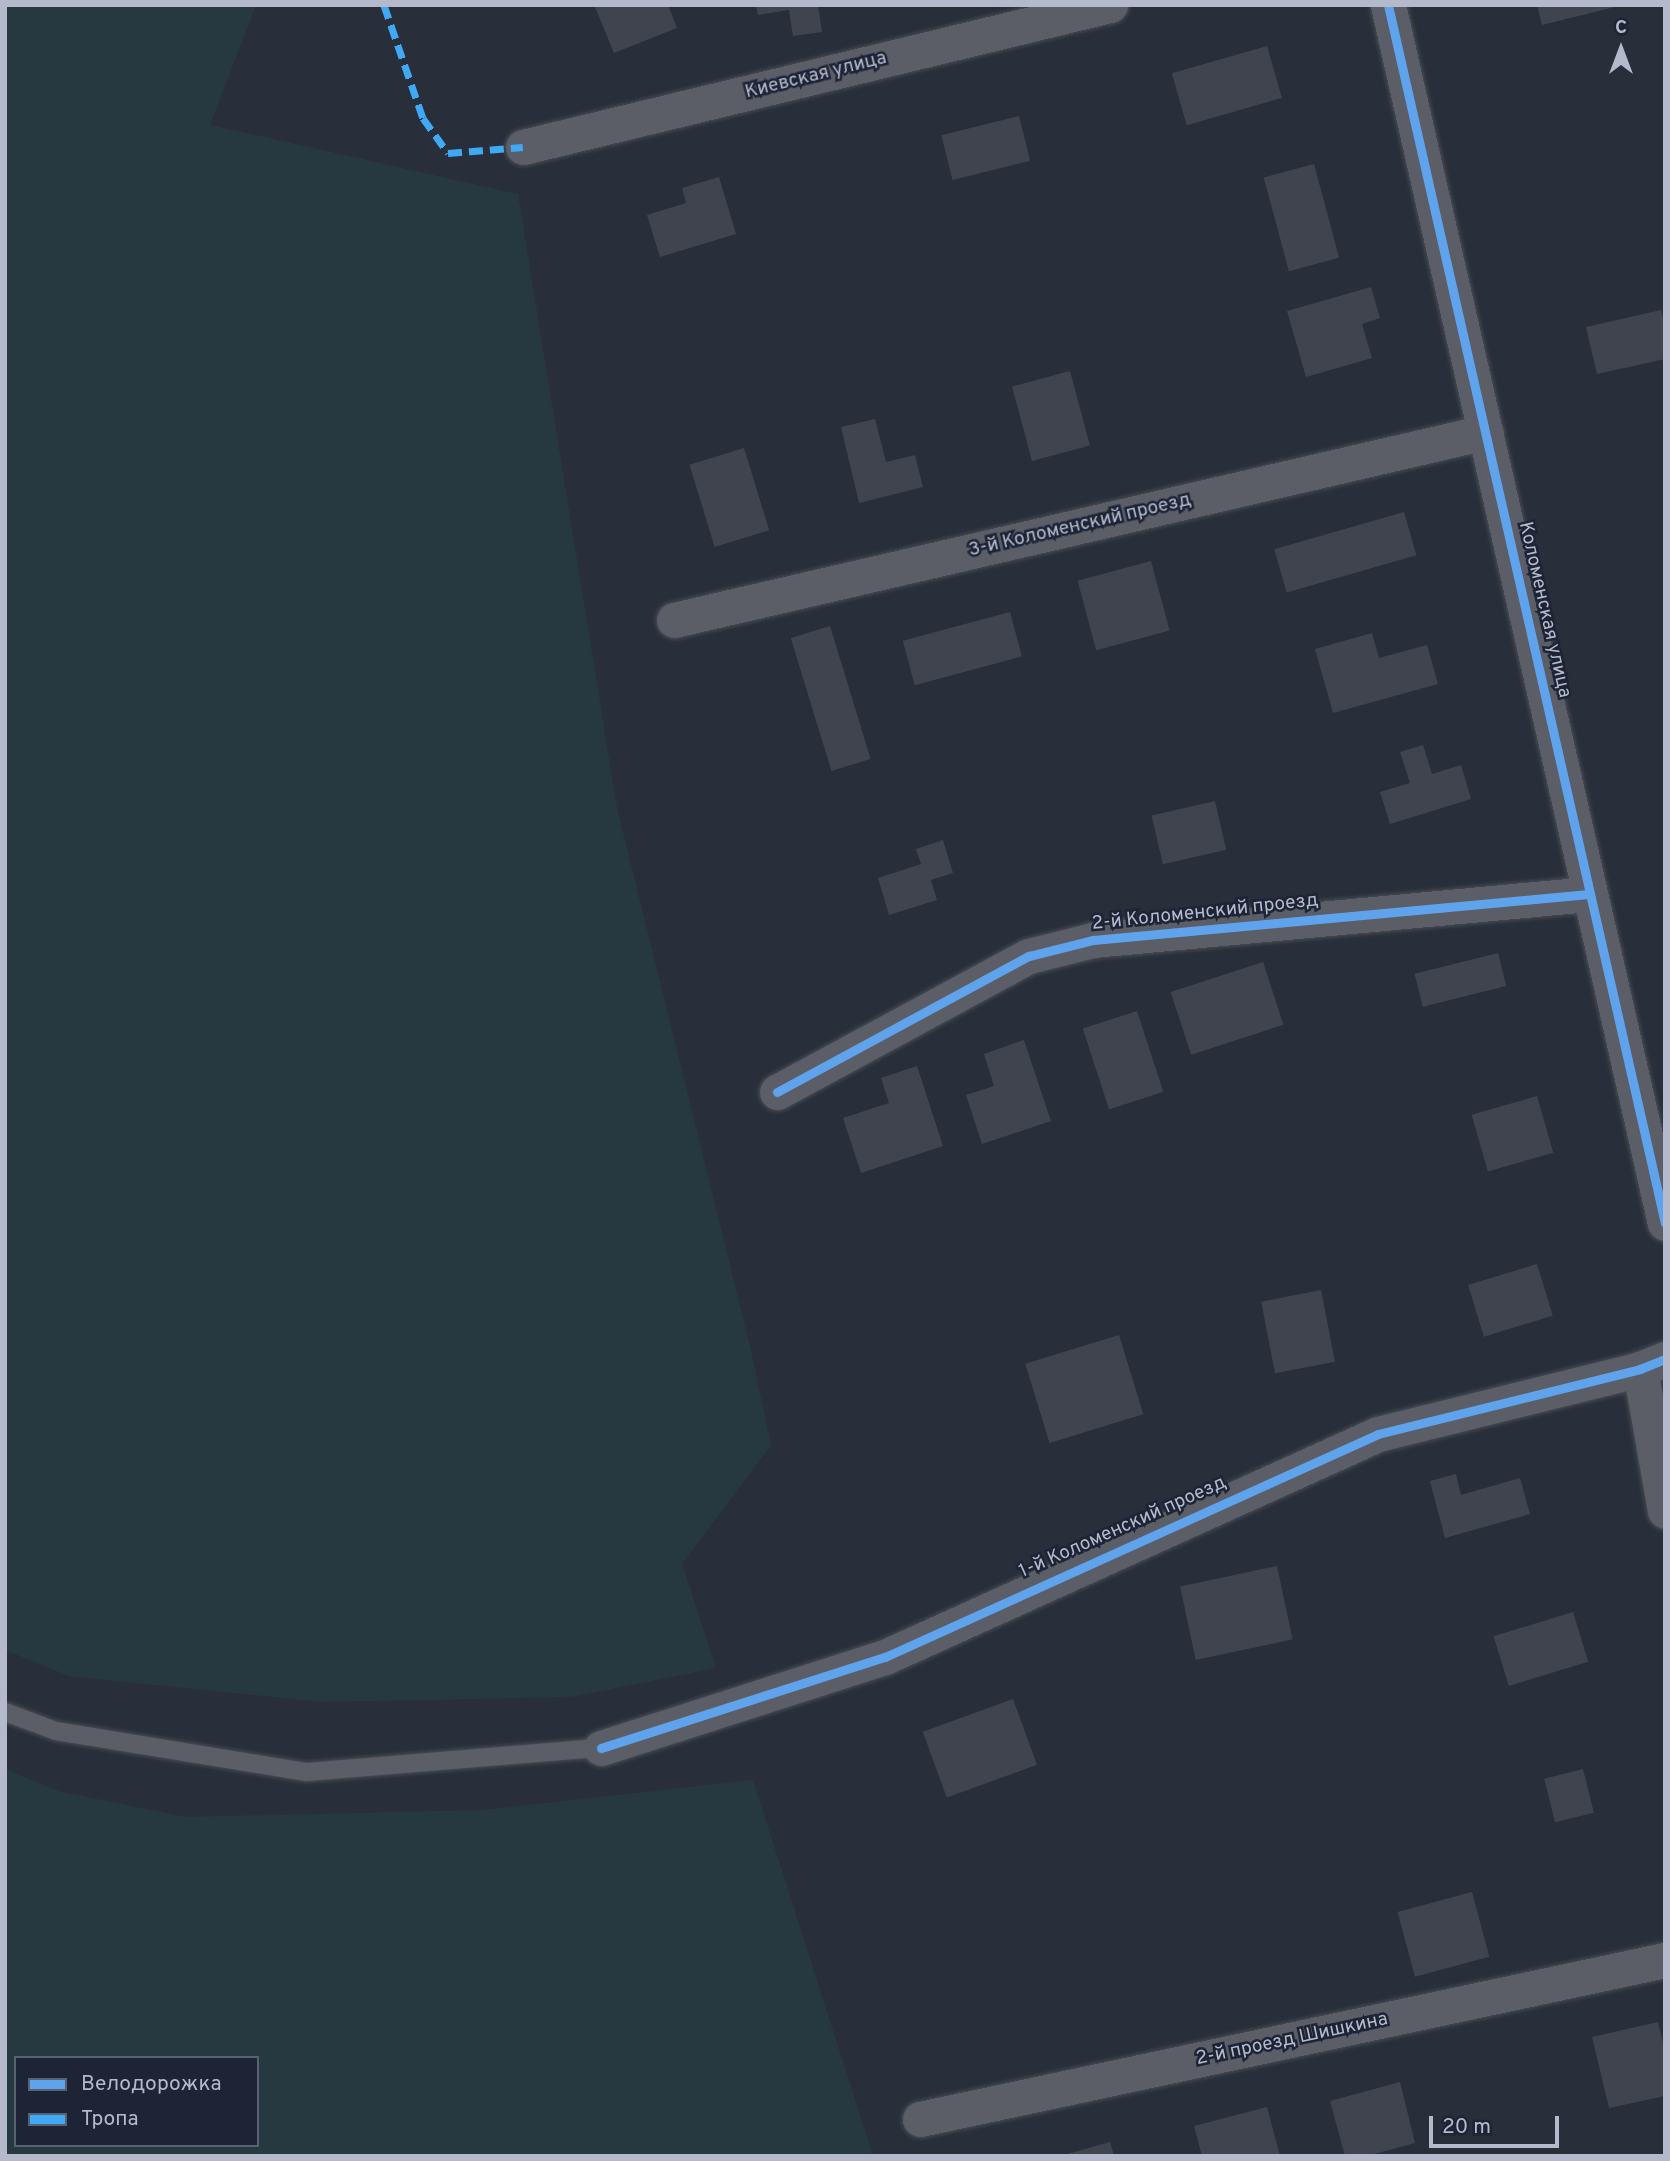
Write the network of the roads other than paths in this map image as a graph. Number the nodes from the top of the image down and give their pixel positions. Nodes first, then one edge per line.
1 (1110, 5) edge
2 (1388, 5) edge
3 (523, 147) dead end
4 (1486, 432) junction
5 (674, 620) dead end
6 (1589, 894) junction
7 (777, 1092) dead end
8 (1665, 1223) edge
9 (1653, 1364) edge
10 (1665, 1511) edge
11 (5, 1712) edge
12 (601, 1748) joint
13 (1665, 1960) edge
14 (920, 2119) dead end

1 - 3 street, Киевская улица
2 - 4 street, Коломенская улица
4 - 5 street, 3-й Коломенский проезд
4 - 6 street, Коломенская улица
6 - 7 street, 2-й Коломенский проезд
6 - 8 street, Коломенская улица
9 - 10 street
9 - 12 street, 1-й Коломенский проезд
11 - 12 lane
13 - 14 street, 2-й проезд Шишкина

